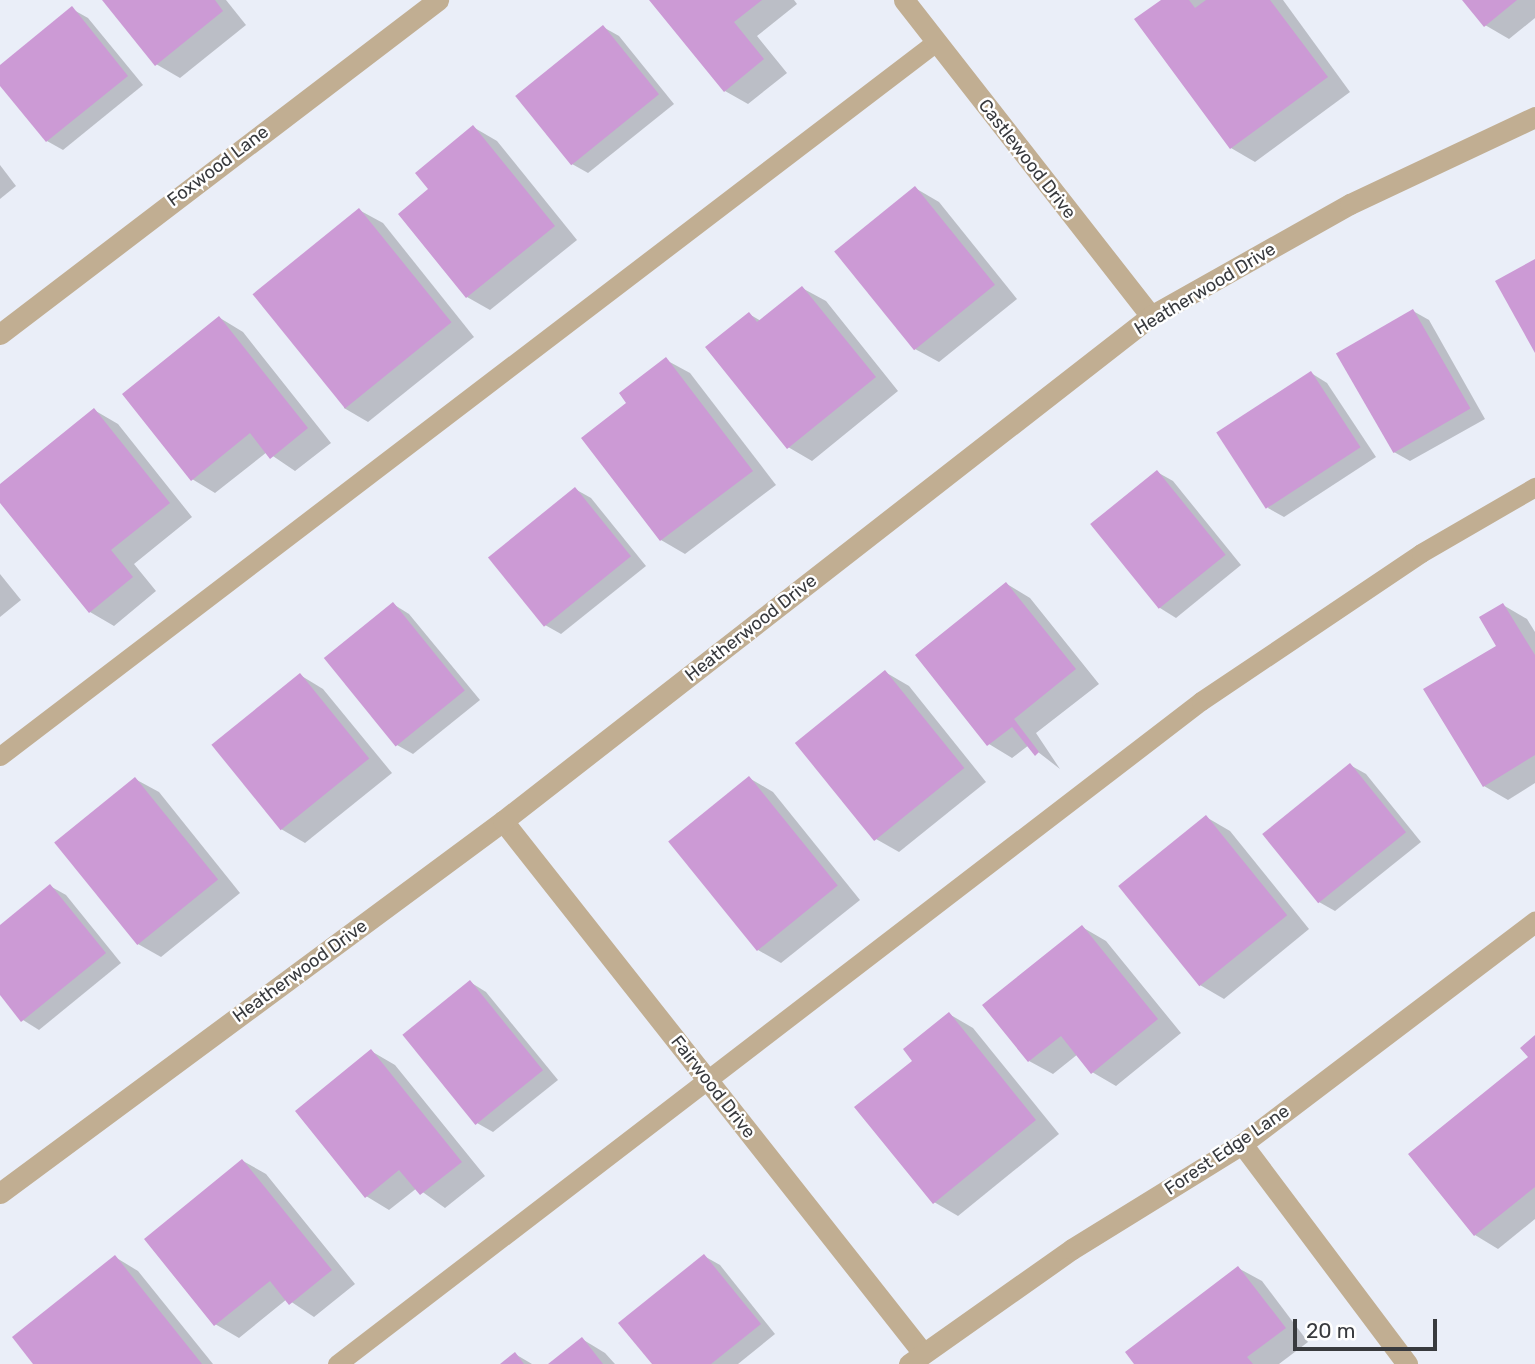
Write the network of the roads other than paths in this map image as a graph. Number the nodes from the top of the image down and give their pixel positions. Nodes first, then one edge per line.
1 (438, 0) edge
2 (904, 0) edge
3 (936, 42) junction
4 (1535, 117) edge
5 (1152, 316) junction
6 (0, 334) edge
7 (1535, 488) edge
8 (0, 756) edge
9 (503, 821) junction
10 (1535, 922) edge
11 (707, 1081) junction
12 (1242, 1144) junction
13 (0, 1193) edge
14 (916, 1359) edge
15 (337, 1364) edge
16 (1407, 1364) edge

1 - 6 street, Foxwood Lane
2 - 3 street, Castlewood Drive
3 - 5 street, Castlewood Drive
3 - 8 lane
4 - 5 street, Heatherwood Drive
5 - 9 street, Heatherwood Drive
7 - 11 lane
9 - 11 street, Fairwood Drive
9 - 13 street, Heatherwood Drive
10 - 12 street, Forest Edge Lane
11 - 14 street, Fairwood Drive
11 - 15 lane
12 - 14 street, Forest Edge Lane
12 - 16 street

